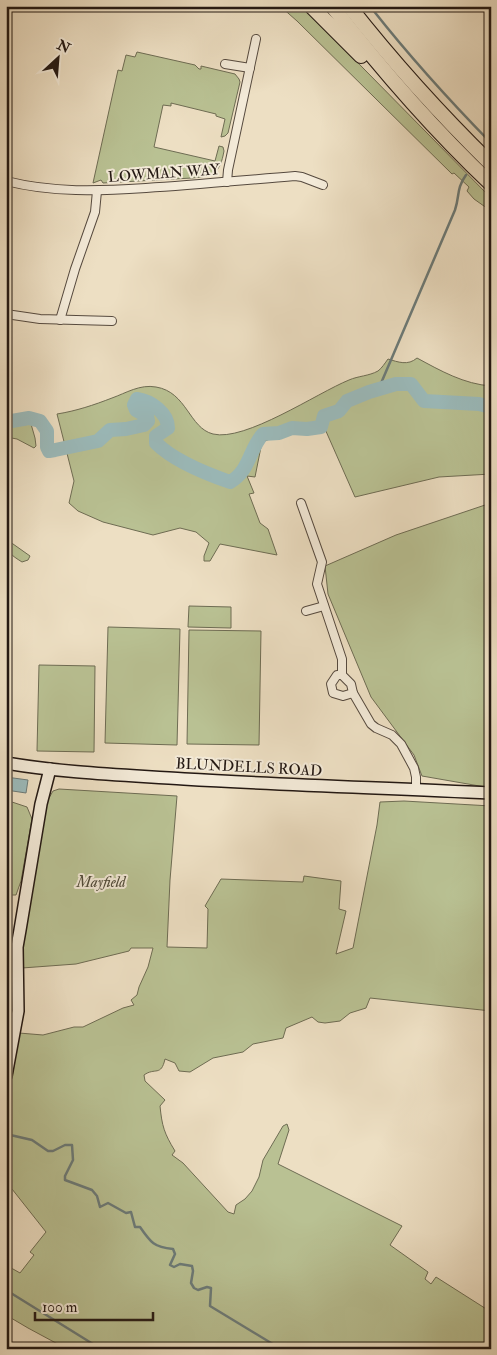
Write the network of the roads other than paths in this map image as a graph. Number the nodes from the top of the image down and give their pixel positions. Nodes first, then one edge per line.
1 (311, 6) edge
2 (332, 6) edge
3 (349, 6) edge
4 (360, 6) edge
5 (256, 39) dead end
6 (225, 64) dead end
7 (250, 68) junction
8 (418, 110) junction
9 (457, 131) junction
10 (491, 164) edge
11 (6, 181) edge
12 (227, 182) junction
13 (491, 184) edge
14 (323, 185) dead end
15 (97, 191) junction
16 (6, 314) edge
17 (60, 320) junction
18 (112, 321) dead end
19 (301, 503) dead end
20 (324, 606) junction
21 (306, 611) dead end
22 (342, 675) junction
23 (353, 692) junction
24 (6, 763) edge
25 (50, 768) junction
26 (416, 790) junction
27 (491, 793) edge
28 (6, 1076) edge

1 - 8 highway
2 - 8 highway
3 - 9 highway
4 - 9 highway
5 - 7 street
6 - 7 street
7 - 12 street
8 - 13 highway
9 - 10 highway
11 - 15 street, LOWMAN WAY
12 - 14 street, LOWMAN WAY
12 - 15 street, LOWMAN WAY
15 - 17 street
16 - 17 street
17 - 18 street
19 - 20 street
20 - 21 street
20 - 22 street
22 - 23 street
22 - 23 street
23 - 26 street
24 - 25 street, BLUNDELLS ROAD
25 - 26 street, BLUNDELLS ROAD
25 - 28 street
26 - 27 street, BLUNDELLS ROAD

